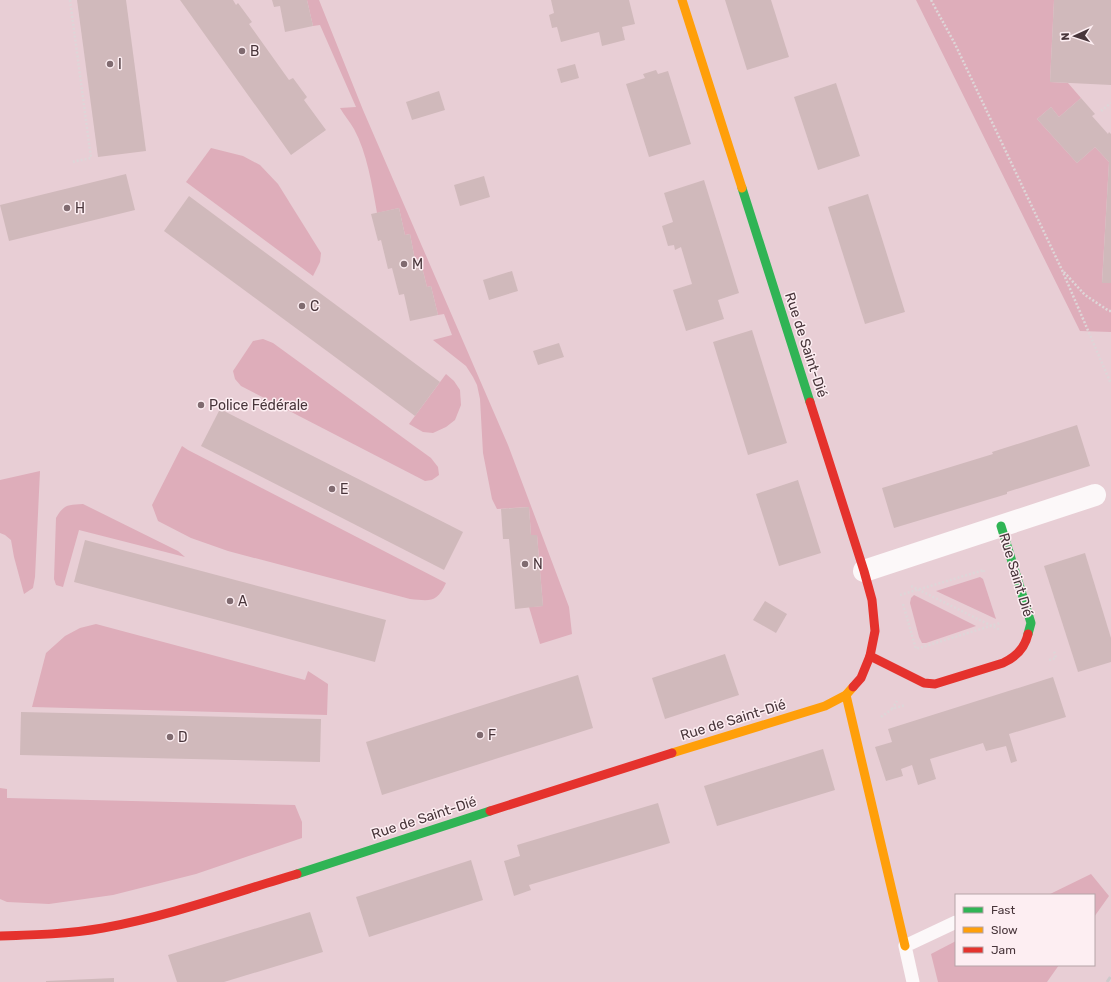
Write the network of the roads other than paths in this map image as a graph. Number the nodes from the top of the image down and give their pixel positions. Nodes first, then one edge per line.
1 (682, 0) edge
2 (1095, 495) dead end
3 (1001, 526) junction
4 (864, 571) junction
5 (870, 656) junction
6 (846, 695) junction
7 (955, 922) edge
8 (1, 935) edge
9 (905, 946) junction
10 (913, 982) edge

1 - 4 street, Rue de Saint-Dié
2 - 3 street, Rue Saint Dié
3 - 4 street, Rue Saint Dié
3 - 5 street, Rue Saint Dié
4 - 5 street, Rue de Saint-Dié
5 - 6 street, Rue de Saint-Dié
6 - 8 street, Rue de Saint-Dié
6 - 9 street
7 - 9 lane
9 - 10 lane

